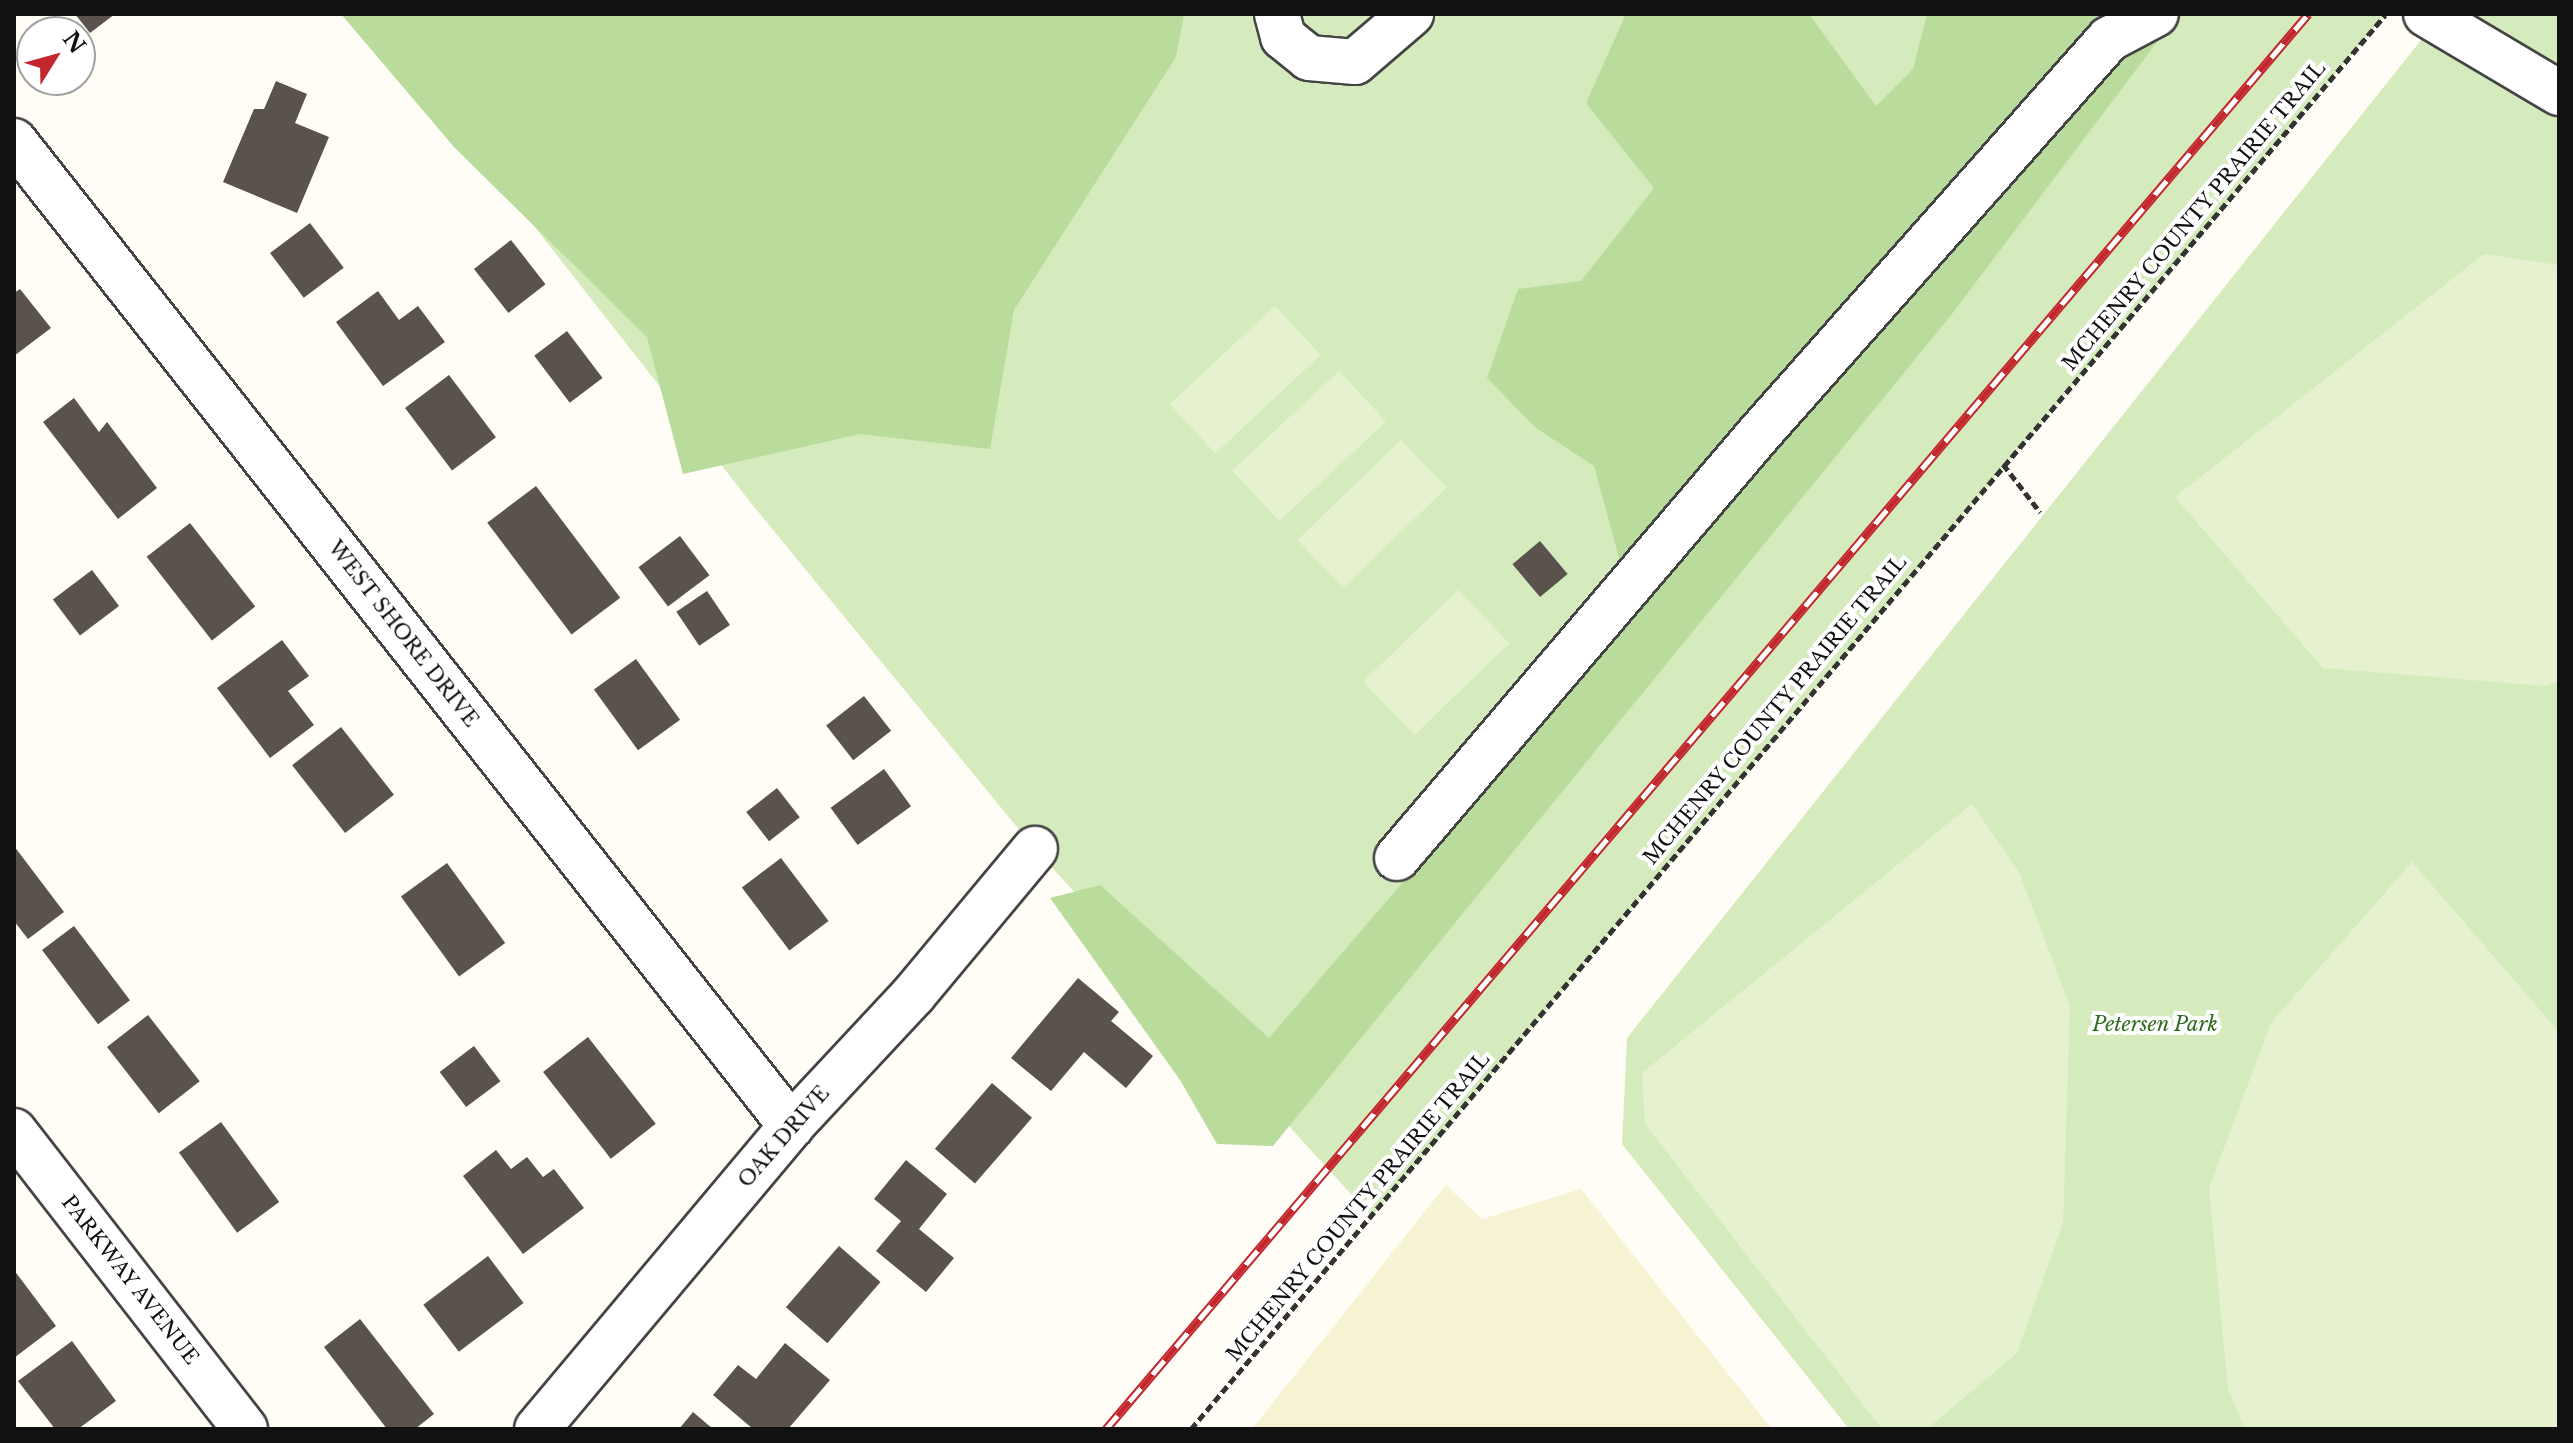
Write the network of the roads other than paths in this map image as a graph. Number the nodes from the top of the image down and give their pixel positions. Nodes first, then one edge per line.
1 (1277, 14) edge
2 (1411, 14) edge
3 (2156, 14) edge
4 (2435, 16) edge
5 (2100, 27) edge
6 (2559, 93) edge
7 (18, 153) edge
8 (1035, 849) dead end
9 (1397, 858) dead end
10 (791, 1126) junction
11 (14, 1131) edge
12 (245, 1429) edge
13 (537, 1429) edge

1 - 2 street
3 - 5 street
4 - 6 street
5 - 9 street
7 - 10 street, WEST SHORE DRIVE
8 - 10 street, OAK DRIVE
10 - 13 street, OAK DRIVE
11 - 12 street, PARKWAY AVENUE

